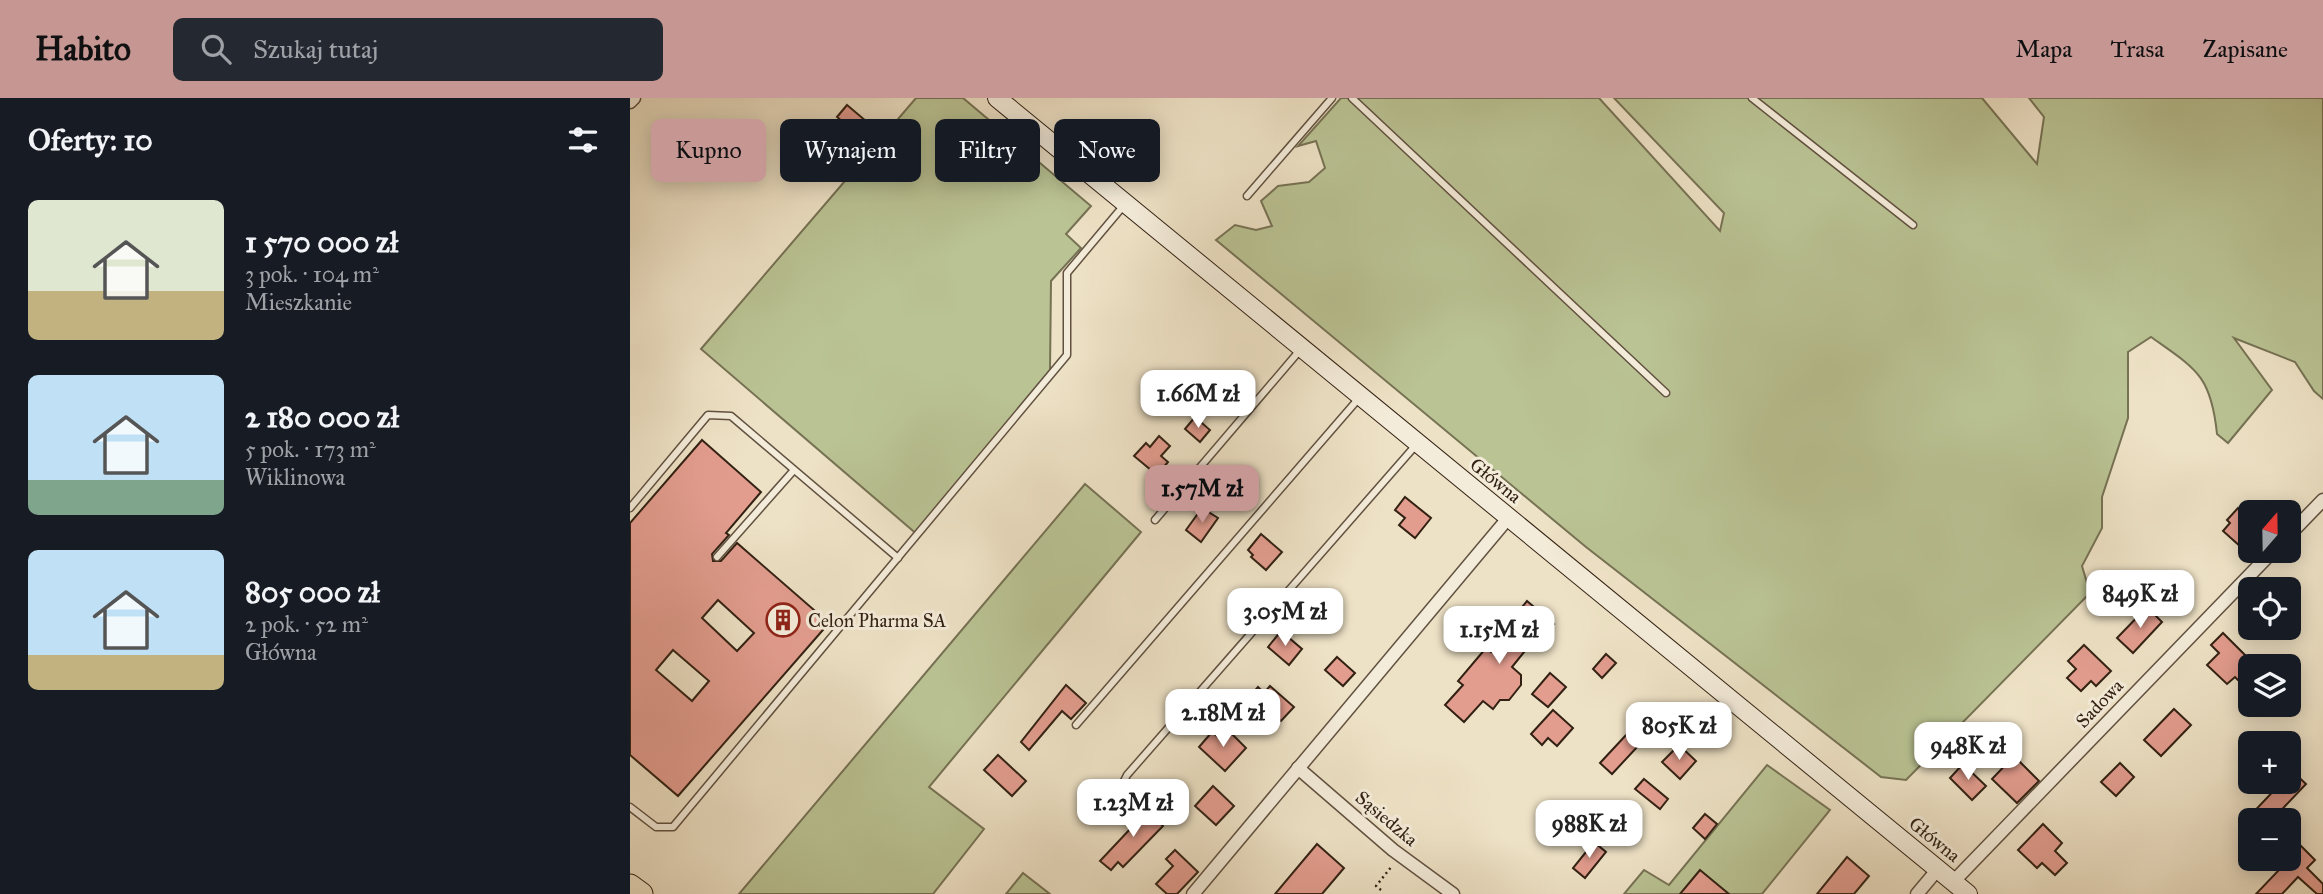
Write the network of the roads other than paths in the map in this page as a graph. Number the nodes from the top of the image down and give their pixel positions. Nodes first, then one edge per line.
1 (634, 98) edge
2 (997, 98) edge
3 (1332, 98) edge
4 (1352, 98) edge
5 (1752, 98) edge
6 (630, 102) edge
7 (1247, 196) dead end
8 (1126, 203) junction
9 (1913, 225) dead end
10 (1304, 347) junction
11 (1665, 393) dead end
12 (1361, 396) junction
13 (1418, 443) junction
14 (794, 470) junction
15 (2323, 500) edge
16 (630, 508) edge
17 (1509, 517) junction
18 (1155, 520) dead end
19 (2301, 523) edge
20 (717, 557) dead end
21 (898, 558) junction
22 (2260, 564) edge
23 (1076, 725) dead end
24 (1298, 768) junction
25 (630, 807) edge
26 (1111, 807) dead end
27 (1938, 869) junction
28 (1953, 882) junction
29 (630, 886) edge
30 (641, 894) edge
31 (1193, 894) edge
32 (1453, 894) edge
33 (1917, 894) edge
34 (1968, 894) edge

1 - 6 street
2 - 8 main road, Główna
3 - 7 lane
4 - 11 lane
5 - 9 lane
8 - 10 main road, Główna
8 - 21 lane
10 - 12 main road, Główna
10 - 18 lane
12 - 13 main road, Główna
12 - 23 lane
13 - 17 main road, Główna
13 - 26 lane
14 - 16 lane
14 - 20 lane
14 - 21 lane
15 - 19 street
17 - 24 street
17 - 27 main road, Główna
21 - 25 lane
22 - 28 street, Sadowa
24 - 31 street
24 - 32 street, Sąsiedzka
27 - 28 main road, Główna
27 - 33 street
28 - 34 main road, Główna
29 - 30 highway

